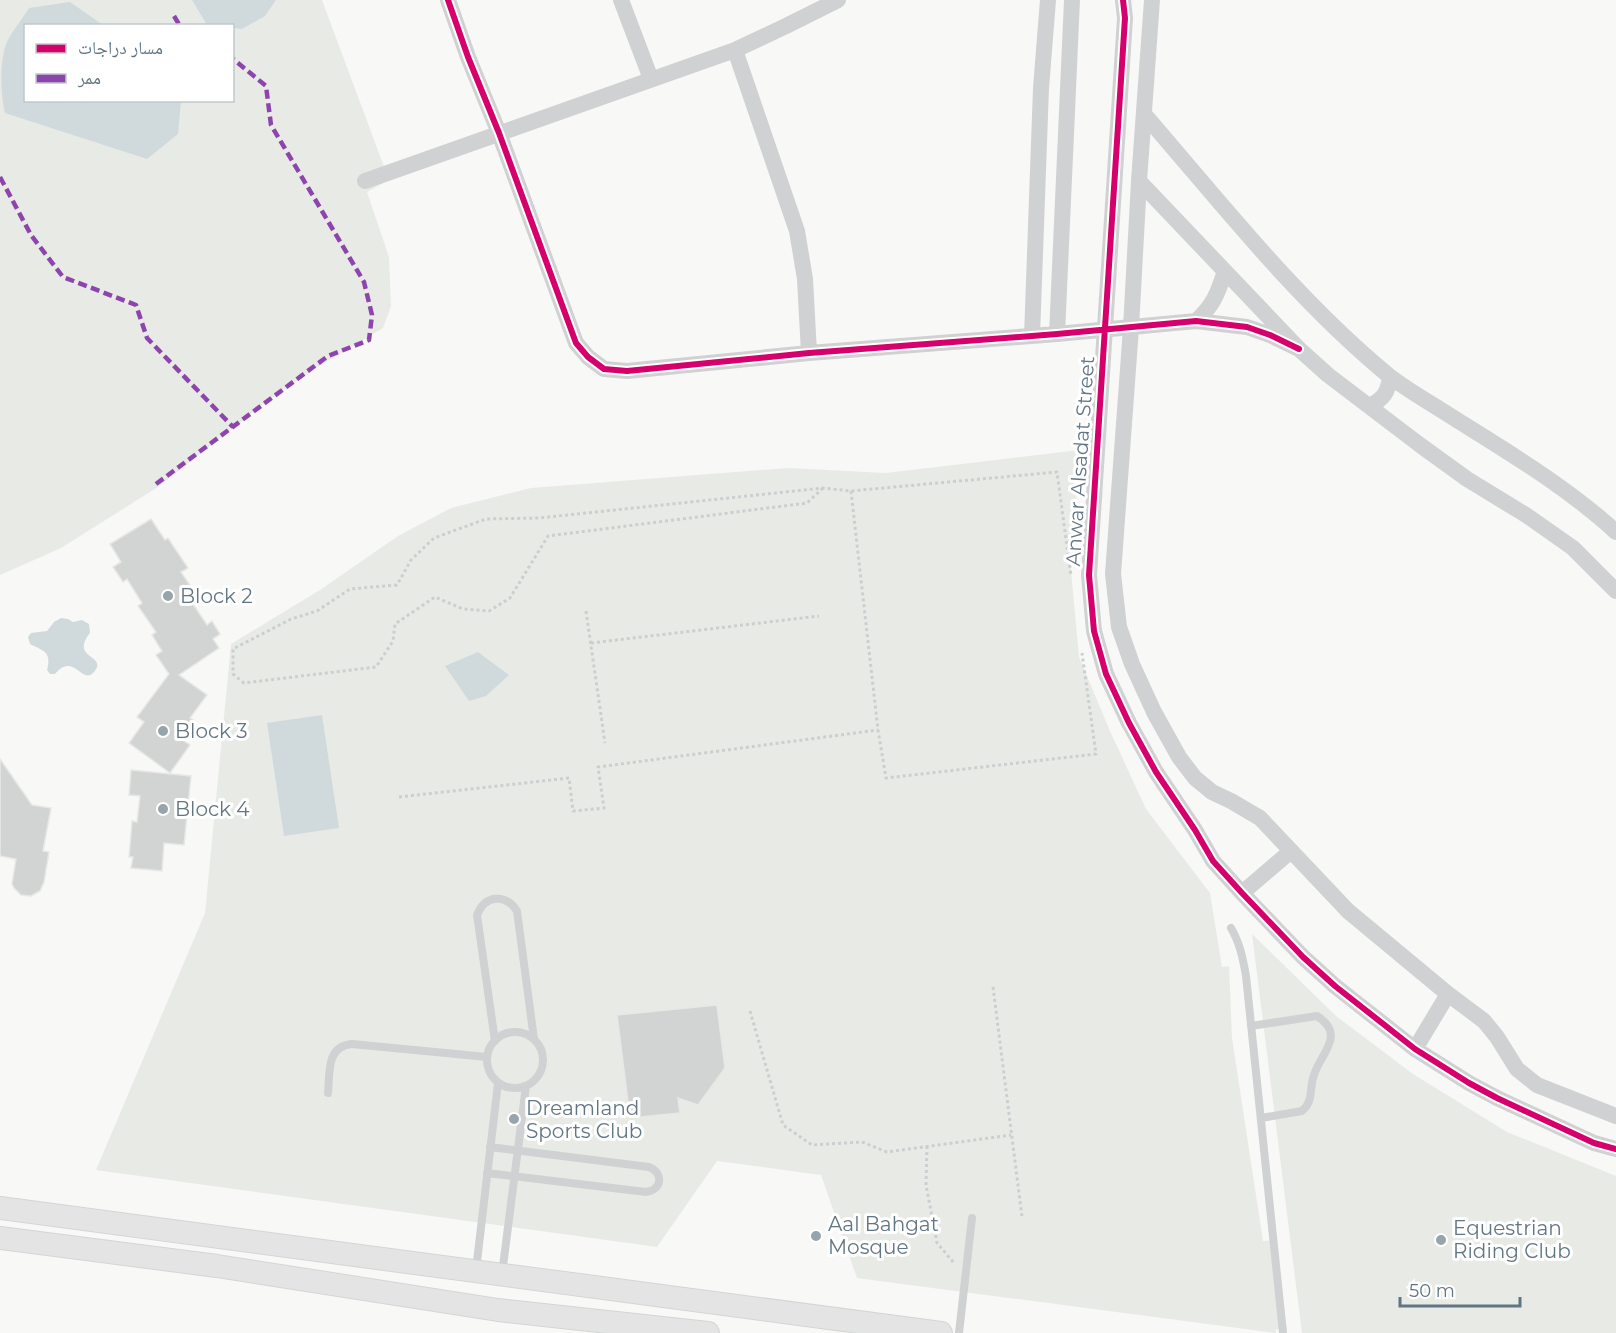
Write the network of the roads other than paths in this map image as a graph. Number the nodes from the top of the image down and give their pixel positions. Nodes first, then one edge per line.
1 (448, 0) edge
2 (621, 0) edge
3 (838, 0) edge
4 (1048, 0) edge
5 (1071, 0) edge
6 (1123, 0) edge
7 (1155, 2) edge
8 (735, 50) junction
9 (651, 79) junction
10 (1144, 114) junction
11 (499, 133) junction
12 (1139, 180) junction
13 (365, 181) dead end
14 (1225, 271) junction
15 (1196, 321) junction
16 (1131, 328) junction
17 (1106, 330) junction
18 (1057, 334) junction
19 (1032, 336) junction
20 (1299, 349) junction
21 (809, 353) junction
22 (1390, 377) junction
23 (1369, 406) junction
24 (1616, 532) edge
25 (1616, 591) edge
26 (1291, 851) junction
27 (1242, 893) junction
28 (1231, 928) dead end
29 (1448, 994) junction
30 (1251, 1026) junction
31 (534, 1040) junction
32 (495, 1041) junction
33 (1415, 1049) junction
34 (487, 1057) junction
35 (498, 1083) junction
36 (526, 1086) junction
37 (328, 1093) dead end
38 (1616, 1116) edge
39 (1260, 1118) junction
40 (490, 1147) junction
41 (1616, 1149) edge
42 (518, 1150) junction
43 (487, 1173) junction
44 (515, 1176) junction
45 (0, 1208) edge
46 (972, 1218) dead end
47 (0, 1238) edge
48 (476, 1271) junction
49 (502, 1275) junction
50 (472, 1306) junction
51 (498, 1310) junction
52 (708, 1333) edge
53 (941, 1333) edge
54 (959, 1333) edge
55 (1283, 1333) edge

1 - 11 street
2 - 9 street
3 - 8 street
4 - 19 street
5 - 18 street
6 - 17 street, Anwar Alsadat Street
7 - 10 street, Anwar Alsadat Street
8 - 9 street
8 - 21 street
9 - 11 street
10 - 12 street, Anwar Alsadat Street
10 - 22 street
11 - 13 street
11 - 21 street
12 - 14 street
12 - 16 street, Anwar Alsadat Street
14 - 15 street
14 - 20 street
15 - 16 street
15 - 20 street
16 - 17 street
16 - 26 street, Anwar Alsadat Street
17 - 18 street
17 - 27 street, Anwar Alsadat Street
18 - 19 street
19 - 21 street
20 - 23 street
22 - 23 street
22 - 24 street
23 - 25 street
26 - 27 street
26 - 29 street, Anwar Alsadat Street
27 - 33 street, Anwar Alsadat Street
28 - 30 lane
29 - 33 street
29 - 38 street, Anwar Alsadat Street
30 - 39 lane
30 - 39 lane
31 - 32 lane
31 - 32 lane
31 - 36 lane
32 - 34 lane
33 - 41 street, Anwar Alsadat Street
34 - 35 lane
34 - 37 lane
35 - 36 lane
35 - 40 lane
36 - 42 lane
39 - 55 lane
40 - 42 lane
40 - 43 lane
42 - 44 lane
42 - 44 lane
43 - 44 lane
43 - 48 lane
44 - 49 lane
45 - 48 street
46 - 54 lane
47 - 50 street
48 - 49 street
48 - 50 street
49 - 51 street
49 - 53 street
50 - 51 street
51 - 52 street

